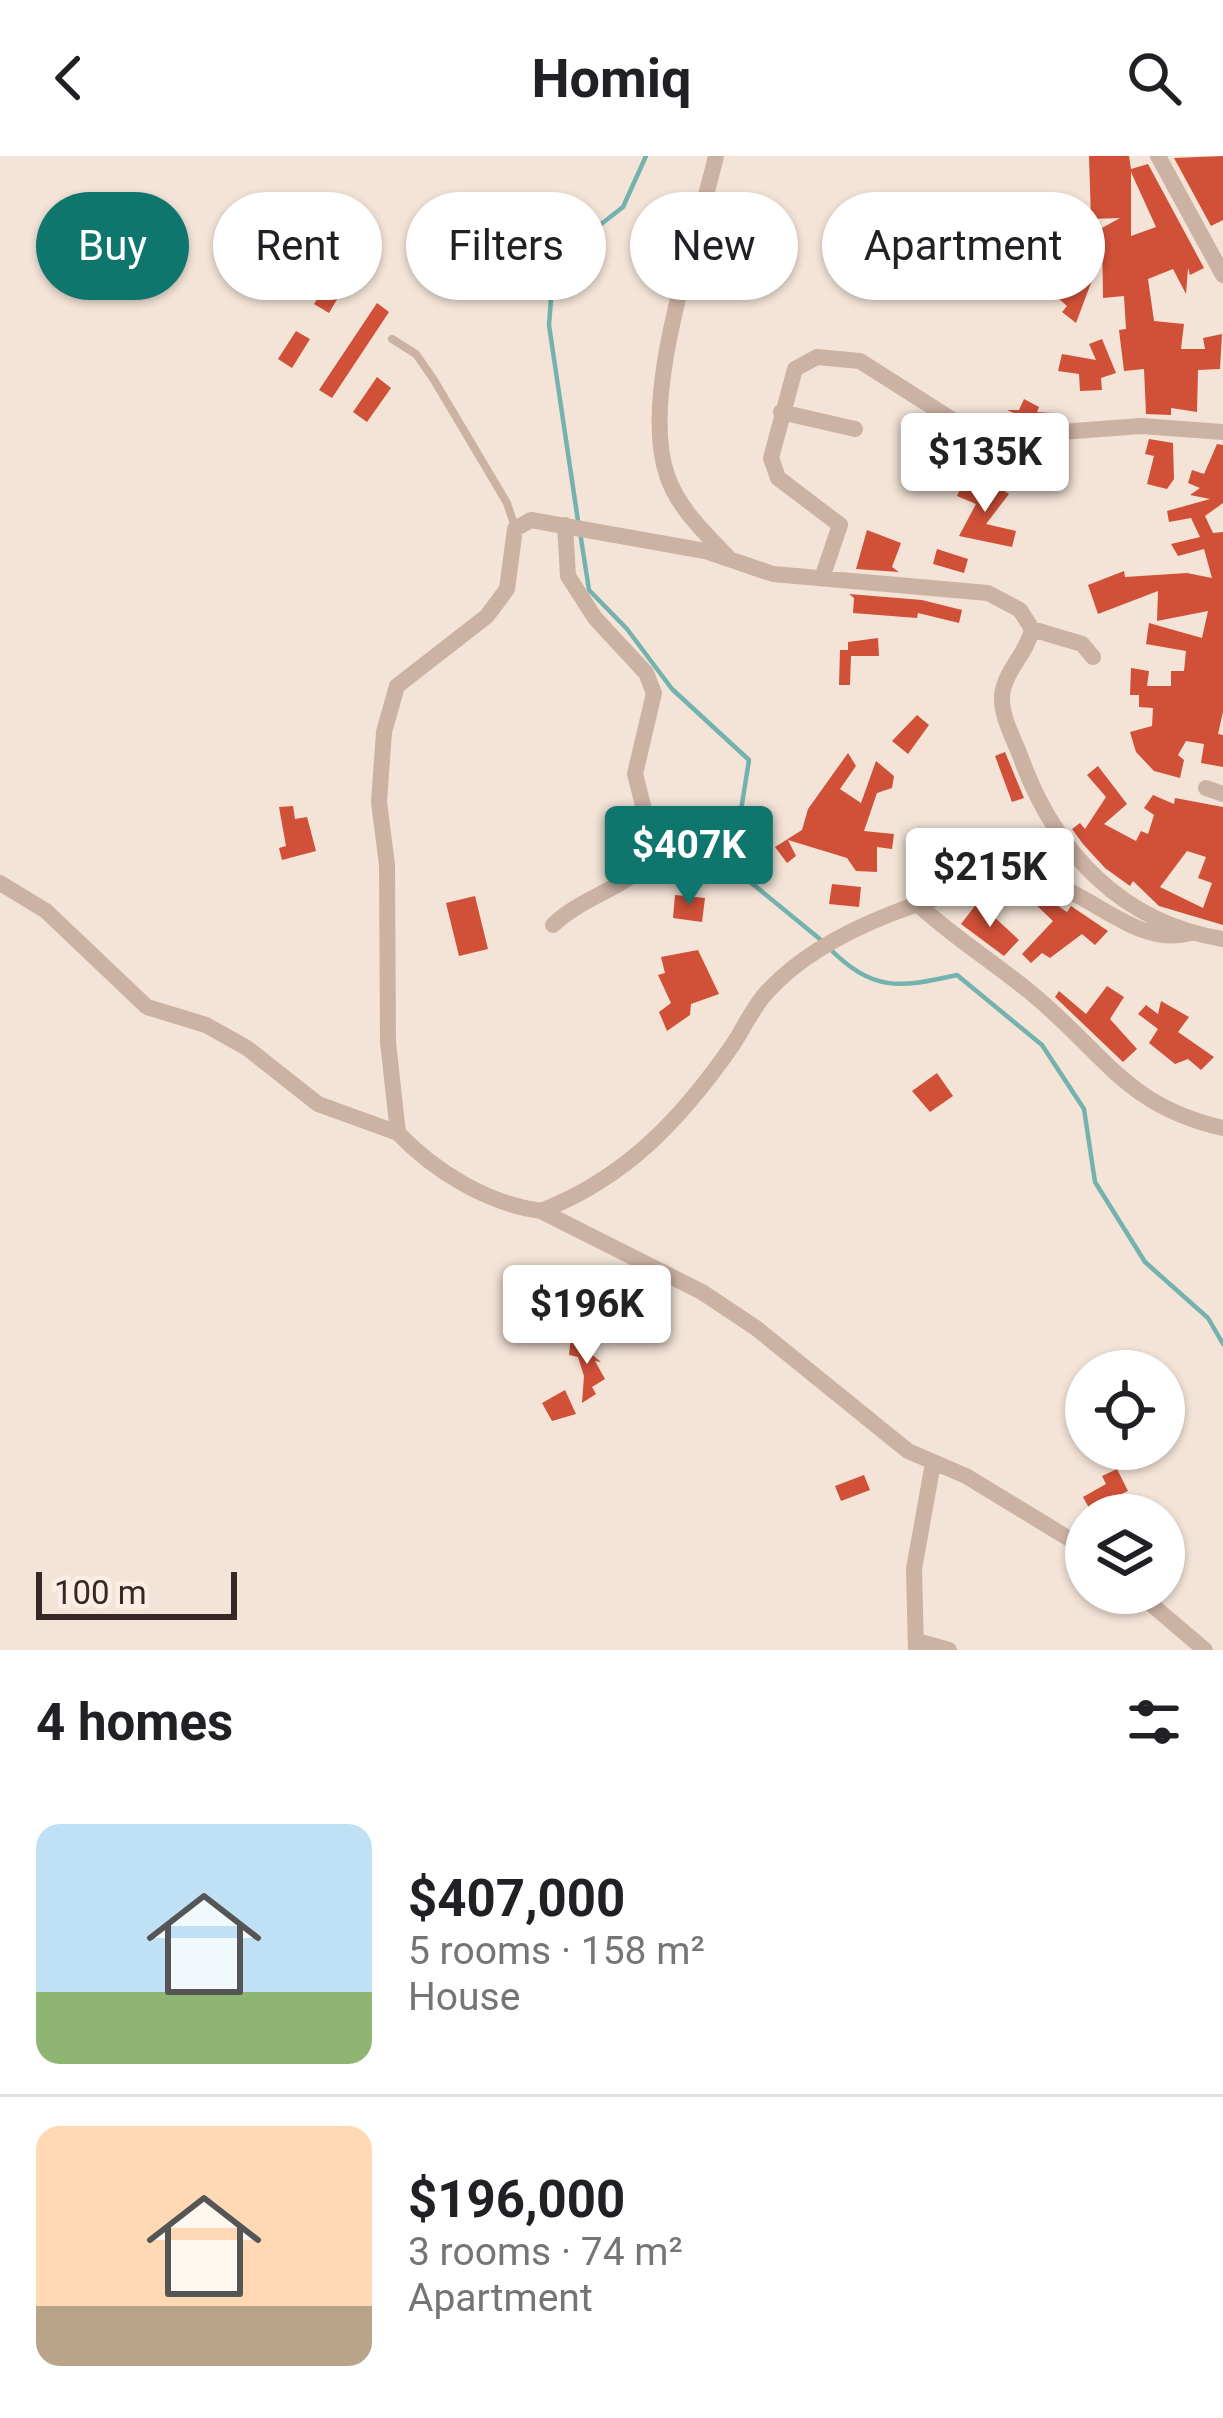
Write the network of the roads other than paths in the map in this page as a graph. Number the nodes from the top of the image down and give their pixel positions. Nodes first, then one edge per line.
1 (716, 156) edge
2 (1158, 156) edge
3 (1223, 275) edge
4 (392, 339) dead end
5 (782, 412) junction
6 (855, 429) dead end
7 (1223, 432) edge
8 (567, 526) junction
9 (515, 529) junction
10 (729, 557) junction
11 (822, 578) junction
12 (1032, 629) junction
13 (1093, 657) dead end
14 (0, 883) edge
15 (921, 907) junction
16 (553, 925) dead end
17 (1188, 934) junction
18 (1223, 939) edge
19 (1223, 1128) edge
20 (398, 1133) junction
21 (541, 1210) junction
22 (933, 1463) junction
23 (1065, 1536) edge
24 (1160, 1614) edge
25 (916, 1646) edge
26 (1194, 1646) edge
27 (949, 1650) edge

1 - 10 street
2 - 3 street
4 - 9 lane
5 - 6 street
5 - 7 street
5 - 11 street
8 - 9 street
8 - 10 street
8 - 16 street
9 - 20 street
10 - 11 street
11 - 12 street
12 - 13 street
12 - 17 street
14 - 20 street
15 - 17 street
15 - 19 street
15 - 21 street
17 - 18 street
20 - 21 street
21 - 22 street
22 - 23 street
22 - 25 street
24 - 26 street
25 - 27 street

